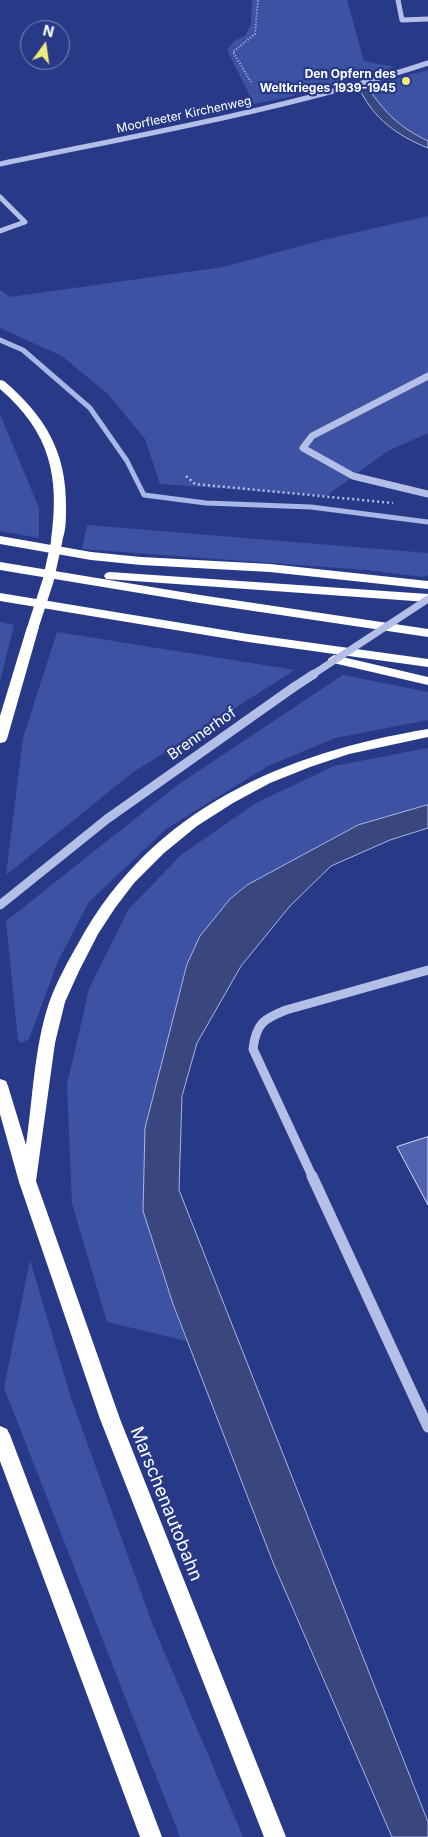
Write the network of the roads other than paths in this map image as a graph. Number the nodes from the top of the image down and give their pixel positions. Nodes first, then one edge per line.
1 (398, 0) edge
2 (428, 19) edge
3 (428, 64) edge
4 (0, 164) edge
5 (0, 197) edge
6 (0, 231) edge
7 (428, 376) edge
8 (0, 383) edge
9 (428, 494) edge
10 (0, 540) edge
11 (0, 566) edge
12 (19, 570) junction
13 (428, 585) edge
14 (0, 597) edge
15 (428, 598) edge
16 (428, 633) edge
17 (248, 638) junction
18 (428, 663) edge
19 (428, 681) edge
20 (428, 733) edge
21 (0, 739) edge
22 (0, 905) edge
23 (428, 970) edge
24 (0, 1086) edge
25 (28, 1182) junction
26 (428, 1428) edge
27 (0, 1435) edge
28 (150, 1837) edge
29 (275, 1837) edge

1 - 2 street
3 - 4 street, Moorfleeter Kirchenweg
5 - 6 street
7 - 9 lane
8 - 21 highway, bridge
10 - 13 highway
11 - 12 highway
12 - 15 highway
12 - 16 highway
14 - 17 highway
15 - 22 street, Brennerhof, bridge
17 - 18 highway
17 - 19 highway
20 - 25 highway
23 - 26 street
24 - 25 highway, Marschenautobahn
25 - 29 highway, Marschenautobahn
27 - 28 highway

